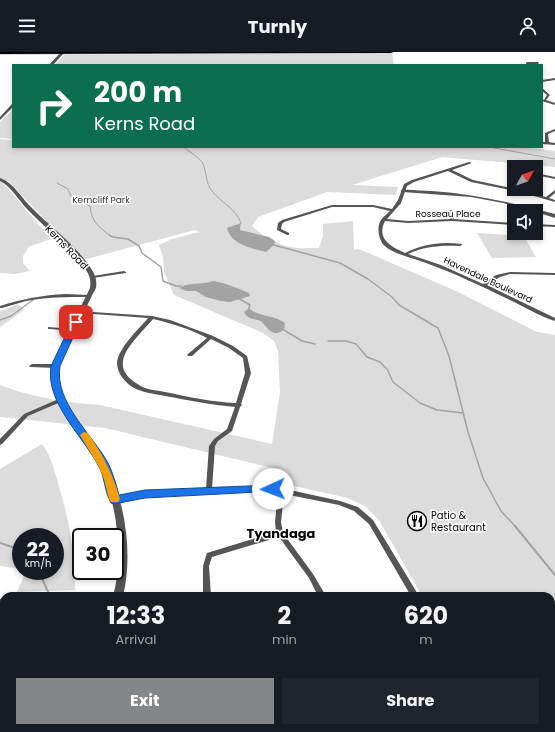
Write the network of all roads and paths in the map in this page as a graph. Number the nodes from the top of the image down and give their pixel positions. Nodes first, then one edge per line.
1 (391, 52) edge
2 (0, 53) edge
3 (62, 53) edge
4 (538, 62) dead end
5 (51, 64) edge
6 (527, 64) edge
7 (555, 79) edge
8 (543, 81) edge
9 (543, 90) edge
10 (543, 101) edge
11 (555, 104) edge
12 (12, 106) edge
13 (0, 119) edge
14 (555, 130) edge
15 (544, 143) edge
16 (555, 144) edge
17 (470, 163) dead end
18 (449, 170) junction
19 (543, 175) edge
20 (555, 178) edge
21 (0, 179) edge
22 (403, 191) junction
23 (555, 191) edge
24 (547, 198) junction
25 (555, 201) edge
26 (391, 210) junction
27 (451, 211) dead end
28 (555, 216) edge
29 (501, 217) dead end
30 (383, 220) junction
31 (452, 220) junction
32 (502, 223) junction
33 (507, 223) edge
34 (543, 225) edge
35 (554, 226) edge
36 (288, 234) dead end
37 (460, 245) dead end
38 (405, 254) junction
39 (124, 272) dead end
40 (555, 274) edge
41 (93, 277) junction
42 (484, 285) junction
43 (88, 296) junction
44 (2, 307) dead end
45 (80, 312) junction
46 (152, 317) junction
47 (555, 320) edge
48 (50, 328) dead end
49 (72, 330) junction
50 (211, 337) junction
51 (190, 355) dead end
52 (32, 366) dead end
53 (56, 366) junction
54 (60, 400) junction
55 (239, 405) junction
56 (0, 443) edge
57 (281, 490) junction
58 (209, 492) junction
59 (114, 500) junction
60 (280, 534) junction
61 (119, 592) edge
62 (207, 592) edge
63 (320, 592) edge
64 (413, 592) edge

1 - 3 main road
2 - 3 main road
3 - 5 street
4 - 6 street
7 - 8 street
9 - 10 street
10 - 11 street
12 - 13 street
14 - 15 street
15 - 16 street
17 - 18 street
18 - 22 street
18 - 24 street
19 - 20 street
21 - 41 street, Kerns Road
22 - 26 street
22 - 28 street
23 - 24 street
24 - 25 street
26 - 30 street
26 - 36 street
27 - 31 street
29 - 32 street
30 - 31 street, Rosseau Place
30 - 38 street, Havendale Boulevard
31 - 32 street, Rosseau Place
32 - 33 street, Rosseau Place
34 - 35 street
37 - 38 street
38 - 42 street, Havendale Boulevard
39 - 41 street
40 - 42 street
41 - 43 street, Kerns Road
42 - 47 street, Havendale Boulevard
43 - 44 street
43 - 45 street, Kerns Road
45 - 46 street
45 - 49 street, Kerns Road
46 - 50 street
46 - 55 street
48 - 49 street
49 - 53 street, Kerns Road
50 - 51 street
50 - 55 street
52 - 53 street
53 - 54 street, Kerns Road
54 - 56 street
54 - 59 street, Kerns Road
55 - 58 street
57 - 58 street
57 - 60 street
57 - 64 street
58 - 59 street
59 - 61 street, Kerns Road
60 - 62 street
60 - 63 street

